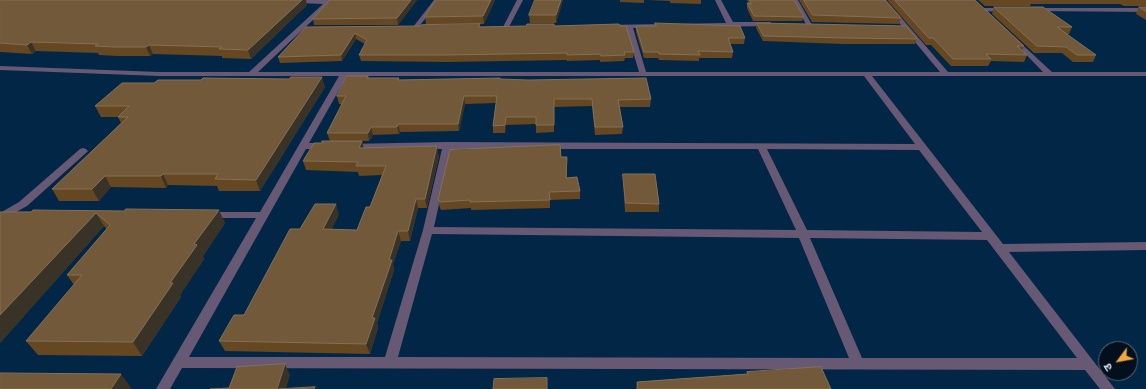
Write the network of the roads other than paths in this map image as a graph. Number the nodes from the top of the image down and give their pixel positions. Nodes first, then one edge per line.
1 (273, 0) edge
2 (437, 0) edge
3 (520, 0) edge
4 (718, 0) edge
5 (795, 0) edge
6 (882, 0) edge
7 (330, 1) edge
8 (978, 5) edge
9 (983, 10) junction
10 (1014, 10) edge
11 (1030, 10) edge
12 (1146, 10) edge
13 (989, 16) edge
14 (730, 24) junction
15 (777, 24) edge
16 (801, 24) edge
17 (598, 26) edge
18 (629, 26) junction
19 (498, 27) edge
20 (506, 27) junction
21 (514, 27) edge
22 (407, 28) edge
23 (1006, 31) edge
24 (0, 68) edge
25 (251, 74) junction
26 (344, 74) junction
27 (643, 74) junction
28 (866, 74) junction
29 (946, 74) junction
30 (1050, 74) junction
31 (1146, 74) edge
32 (447, 145) junction
33 (302, 146) junction
34 (761, 146) junction
35 (922, 147) junction
36 (82, 151) dead end
37 (27, 215) edge
38 (199, 215) edge
39 (262, 215) junction
40 (1, 216) edge
41 (428, 230) junction
42 (803, 234) junction
43 (990, 236) junction
44 (1146, 246) edge
45 (1000, 248) junction
46 (179, 362) junction
47 (390, 362) junction
48 (858, 364) junction
49 (1088, 364) junction
50 (163, 389) edge
51 (1108, 389) edge

1 - 7 street
2 - 22 street
3 - 20 street
4 - 14 street
5 - 16 street
6 - 29 street
7 - 25 street
8 - 9 street
9 - 10 street
9 - 13 street
11 - 12 street
14 - 15 street
14 - 18 street
17 - 18 street
18 - 27 street
19 - 20 street
20 - 21 street
23 - 30 street
24 - 25 street
25 - 26 street
26 - 27 street
26 - 33 street
27 - 28 street
28 - 29 street
28 - 35 street
29 - 30 street
30 - 31 street
32 - 33 street
32 - 34 street
32 - 41 street
33 - 39 street
34 - 35 street
34 - 42 street
35 - 43 street
36 - 40 street
37 - 40 street
38 - 39 street
39 - 46 street
41 - 42 street
41 - 47 street
42 - 43 street
42 - 48 street
43 - 45 street
44 - 45 street
45 - 49 street
46 - 47 street
46 - 50 street
47 - 48 street
48 - 49 street
49 - 51 street

